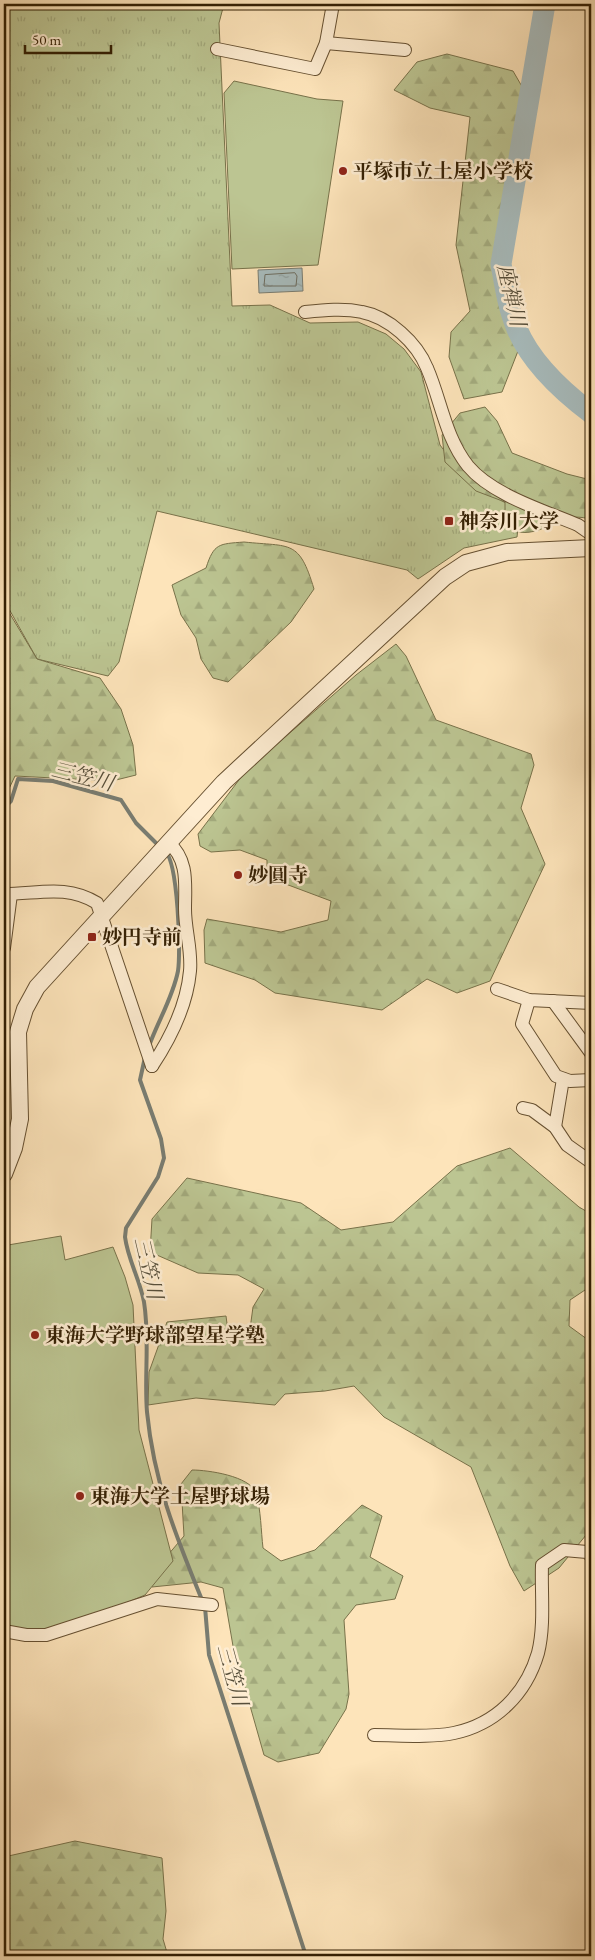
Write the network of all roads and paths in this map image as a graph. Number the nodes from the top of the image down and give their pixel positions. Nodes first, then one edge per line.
1 (332, 4) edge
2 (326, 43) junction
3 (217, 49) dead end
4 (405, 50) dead end
5 (305, 312) dead end
6 (591, 534) edge
7 (591, 548) edge
8 (163, 848) junction
9 (7, 894) edge
10 (102, 916) junction
11 (4, 948) edge
12 (497, 989) dead end
13 (529, 1000) junction
14 (553, 1001) junction
15 (591, 1003) edge
16 (591, 1052) edge
17 (564, 1079) junction
18 (591, 1080) edge
19 (523, 1108) dead end
20 (555, 1126) junction
21 (9, 1147) edge
22 (591, 1162) edge
23 (4, 1174) edge
24 (591, 1556) edge
25 (212, 1605) dead end
26 (4, 1631) edge
27 (374, 1735) dead end

1 - 2 street
2 - 3 street
2 - 4 street
5 - 6 street
7 - 8 street
8 - 10 street
8 - 10 street
9 - 10 street
9 - 11 street
10 - 21 street
12 - 13 street
13 - 14 street
13 - 17 street
14 - 15 street
14 - 16 street
17 - 18 street
17 - 20 street
19 - 20 street
20 - 22 street
21 - 23 street
24 - 27 street
25 - 26 street

